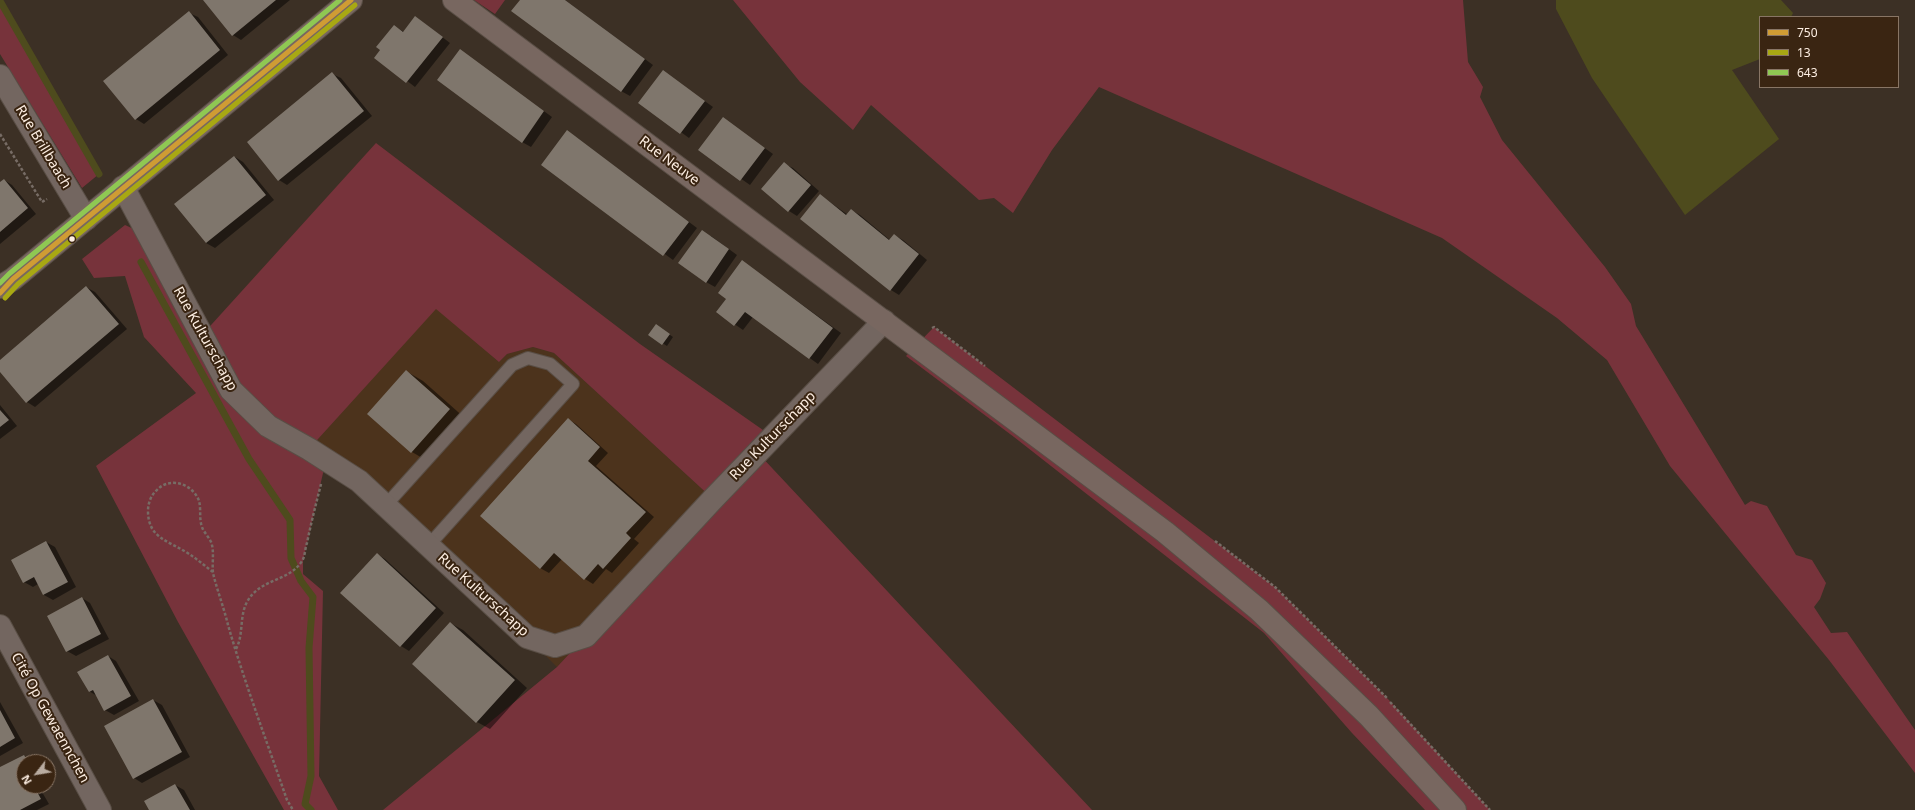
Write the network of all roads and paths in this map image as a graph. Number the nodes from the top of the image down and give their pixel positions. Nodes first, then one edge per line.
1 (351, 0) edge
2 (454, 0) edge
3 (0, 76) edge
4 (124, 187) junction
5 (86, 219) junction
6 (4, 286) edge
7 (884, 321) junction
8 (326, 460) junction
9 (386, 505) junction
10 (429, 545) junction
11 (213, 572) junction
12 (0, 626) edge
13 (236, 649) junction
14 (100, 810) edge
15 (293, 810) edge
16 (1455, 810) edge

1 - 4 street
2 - 7 street, Rue Neuve
3 - 5 street, Rue Brillbaach
4 - 5 street
4 - 8 street, Rue Kulturschapp
5 - 6 street
7 - 10 street, Rue Kulturschapp
7 - 16 street, Rue Neuve
8 - 9 street, Rue Kulturschapp
8 - 13 path
9 - 10 street, Rue Kulturschapp
9 - 10 lane
11 - 11 path
11 - 13 path
12 - 14 street, Cité Op Gewaennchen
13 - 15 path

